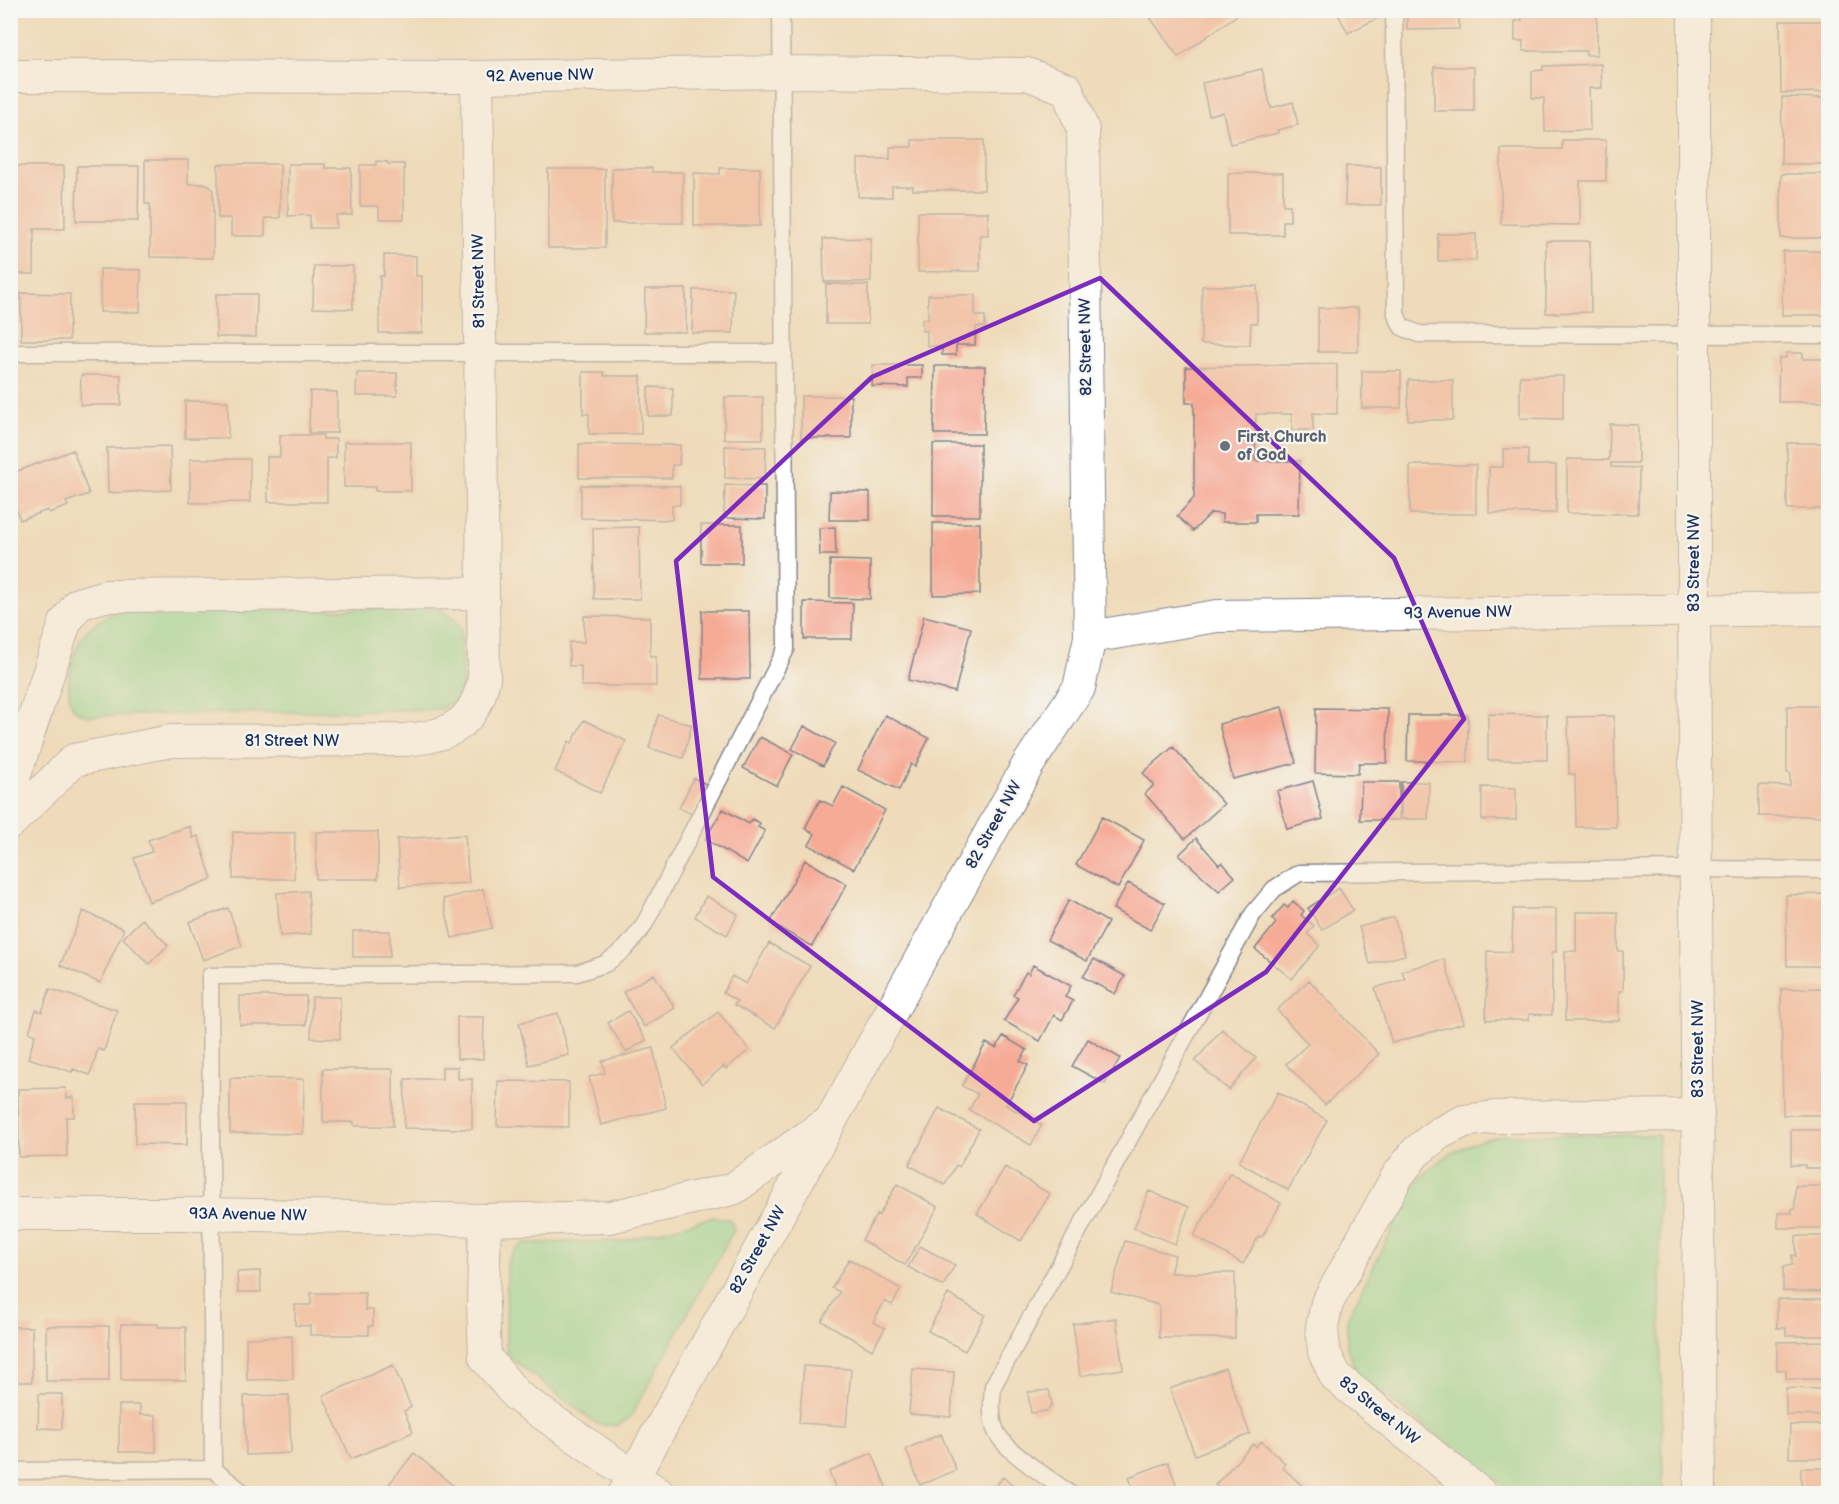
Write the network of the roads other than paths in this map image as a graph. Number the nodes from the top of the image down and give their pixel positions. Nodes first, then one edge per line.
1 (781, 10) edge
2 (1394, 10) edge
3 (1694, 10) edge
4 (780, 72) junction
5 (10, 76) edge
6 (477, 77) junction
7 (1068, 89) joint
8 (1694, 335) junction
9 (1828, 335) edge
10 (10, 352) edge
11 (479, 352) junction
12 (784, 352) junction
13 (483, 593) junction
14 (1694, 609) junction
15 (1828, 609) edge
16 (1090, 637) junction
17 (10, 790) edge
18 (10, 823) edge
19 (1697, 869) junction
20 (1828, 870) edge
21 (1698, 1115) junction
22 (828, 1122) junction
23 (10, 1214) edge
24 (210, 1214) junction
25 (485, 1220) junction
26 (213, 1469) junction
27 (10, 1471) edge
28 (629, 1484) edge
29 (245, 1494) edge
30 (659, 1494) edge
31 (1070, 1494) edge
32 (1481, 1494) edge
33 (1700, 1494) edge

1 - 4 lane
2 - 8 lane
3 - 8 street, 83 Street NW
4 - 6 street, 92 Avenue NW
4 - 7 street, 92 Avenue NW
4 - 12 lane
5 - 6 street, 92 Avenue NW
6 - 11 street, 81 Street NW
7 - 16 street, 82 Street NW
8 - 9 lane
8 - 14 street, 83 Street NW
10 - 11 lane
11 - 12 lane
11 - 13 street, 81 Street NW
12 - 24 lane
13 - 17 street
13 - 18 street, 81 Street NW
14 - 15 street, 93 Avenue NW
14 - 16 street, 93 Avenue NW
14 - 19 street, 83 Street NW
16 - 22 street, 82 Street NW
19 - 20 lane
19 - 21 street, 83 Street NW
19 - 31 lane
21 - 32 street, 83 Street NW
21 - 33 street, 83 Street NW
22 - 25 street, 93A Avenue NW
22 - 28 street, 82 Street NW
23 - 24 street, 93A Avenue NW
24 - 25 street, 93A Avenue NW
24 - 26 lane
25 - 28 street
26 - 27 lane
26 - 29 lane
28 - 30 street

